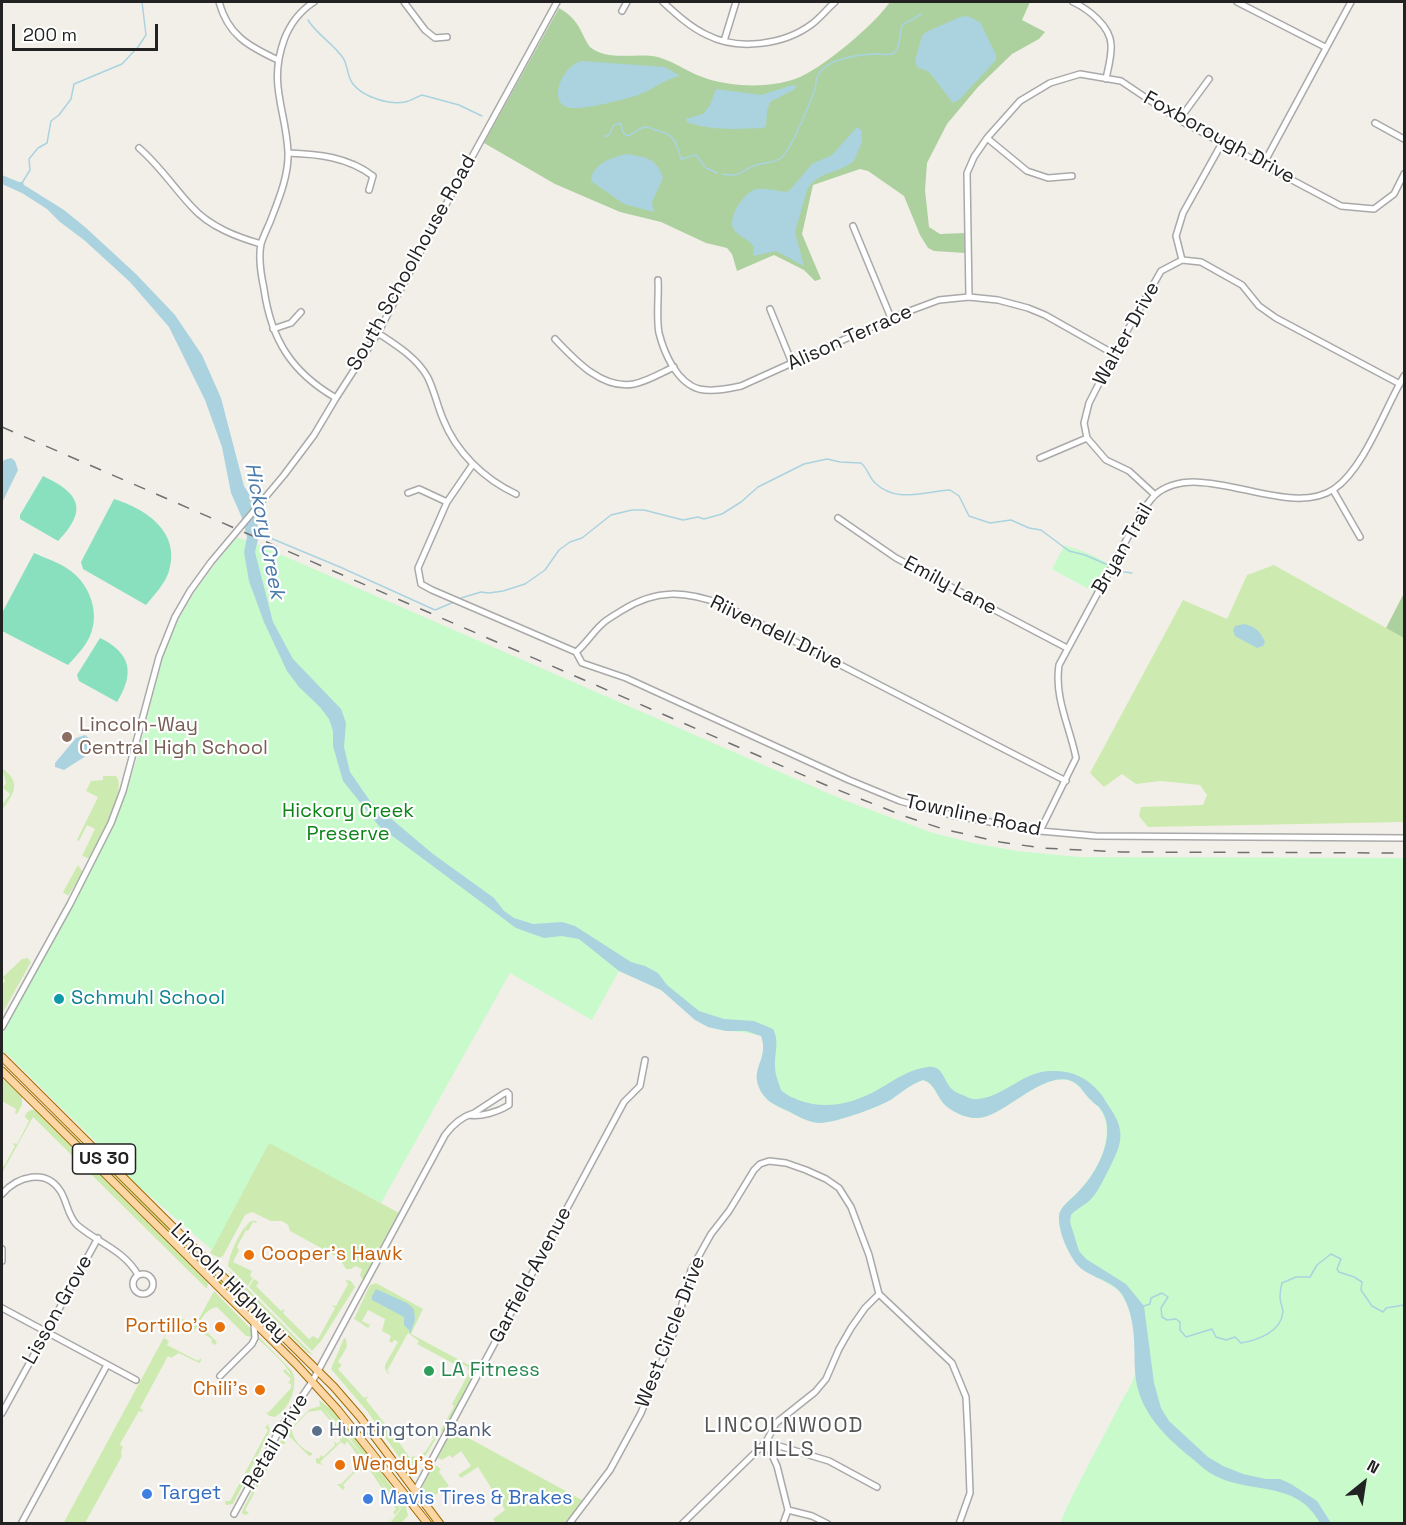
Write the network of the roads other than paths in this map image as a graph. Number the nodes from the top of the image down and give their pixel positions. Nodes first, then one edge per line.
1 (219, 2) edge
2 (314, 2) edge
3 (404, 2) edge
4 (557, 2) edge
5 (627, 2) edge
6 (663, 2) edge
7 (736, 2) edge
8 (835, 2) edge
9 (1073, 2) edge
10 (1237, 2) edge
11 (1351, 2) edge
12 (622, 10) dead end
13 (447, 37) dead end
14 (724, 41) junction
15 (1325, 48) junction
16 (278, 60) junction
17 (1106, 79) junction
18 (1209, 79) dead end
19 (1179, 120) junction
20 (1375, 123) dead end
21 (987, 138) junction
22 (1404, 139) edge
23 (1222, 143) junction
24 (139, 148) dead end
25 (288, 153) junction
26 (1264, 163) junction
27 (1404, 174) edge
28 (1072, 176) dead end
29 (369, 190) dead end
30 (853, 226) dead end
31 (261, 244) junction
32 (1182, 260) junction
33 (658, 280) dead end
34 (969, 297) junction
35 (770, 309) dead end
36 (301, 312) dead end
37 (891, 318) junction
38 (273, 329) junction
39 (378, 333) junction
40 (555, 339) dead end
41 (1114, 354) junction
42 (792, 363) junction
43 (674, 367) junction
44 (1404, 376) edge
45 (1400, 384) junction
46 (336, 398) junction
47 (1087, 438) junction
48 (1040, 458) dead end
49 (473, 464) junction
50 (1333, 490) junction
51 (408, 493) dead end
52 (516, 494) dead end
53 (1155, 495) junction
54 (447, 502) junction
55 (838, 518) dead end
56 (1360, 537) dead end
57 (1067, 648) junction
58 (576, 652) junction
59 (1066, 781) junction
60 (1040, 831) junction
61 (1404, 838) edge
62 (2, 1027) edge
63 (2, 1057) edge
64 (645, 1060) dead end
65 (2, 1071) edge
66 (469, 1115) junction
67 (2, 1194) edge
68 (98, 1238) junction
69 (2, 1249) edge
70 (2, 1262) edge
71 (138, 1275) dead end
72 (879, 1294) junction
73 (2, 1308) edge
74 (254, 1324) junction
75 (46, 1332) junction
76 (107, 1365) junction
77 (318, 1370) junction
78 (220, 1376) dead end
79 (136, 1380) dead end
80 (312, 1382) junction
81 (2, 1413) edge
82 (766, 1442) junction
83 (877, 1487) dead end
84 (414, 1489) junction
85 (788, 1510) junction
86 (234, 1514) dead end
87 (21, 1524) edge
88 (428, 1524) edge
89 (440, 1524) edge
90 (569, 1524) edge
91 (682, 1524) edge
92 (783, 1524) edge
93 (828, 1524) edge
94 (959, 1524) edge

1 - 16 street
2 - 16 street
3 - 13 street
4 - 39 street, South Schoolhouse Road
5 - 12 street
6 - 14 street
7 - 14 street
8 - 14 street
9 - 17 street
10 - 15 street
11 - 15 street
15 - 26 street
16 - 25 street
17 - 19 street, Foxborough Drive
17 - 21 street, Foxborough Drive
18 - 19 street
19 - 23 street, Foxborough Drive
20 - 22 street
21 - 28 street
21 - 34 street, Foxborough Drive
23 - 26 street, Foxborough Drive
23 - 32 street
24 - 31 street
25 - 29 street
25 - 31 street
26 - 27 street, Foxborough Drive
30 - 37 street
31 - 38 street
32 - 41 street, Walter Drive
32 - 45 street
33 - 43 street, Alison Terrace
34 - 37 street, Alison Terrace
34 - 41 street, Alison Terrace
35 - 42 street
36 - 38 street
37 - 42 street, Alison Terrace
38 - 46 street
39 - 46 street, South Schoolhouse Road
39 - 49 street
40 - 43 street
41 - 47 street, Walter Drive
42 - 43 street, Alison Terrace
44 - 45 street
45 - 50 street
46 - 62 street, South Schoolhouse Road
47 - 48 street
47 - 53 street
49 - 52 street
49 - 54 street
50 - 53 street, Bryan Trail
50 - 56 street
51 - 54 street
53 - 57 street, Bryan Trail
54 - 58 street
55 - 57 street, Emily Lane
57 - 59 street, Bryan Trail
58 - 59 street, Riivendell Drive
58 - 60 street, Townline Road
59 - 60 street, Bryan Trail
60 - 61 street, Townline Road
63 - 77 main road, Lincoln Highway / US 30
64 - 84 street, Garfield Avenue
65 - 74 main road, Lincoln Highway / US 30
66 - 66 street, Retail Drive
66 - 77 street, Retail Drive
67 - 68 street
68 - 71 street
68 - 75 street, Lisson Grove
69 - 70 street
72 - 82 street
72 - 90 street, West Circle Drive
72 - 94 street
73 - 75 street
74 - 78 street
74 - 80 main road, Lincoln Highway / US 30
75 - 76 street
75 - 81 street, Lisson Grove
76 - 79 street
76 - 87 street
77 - 80 street, Retail Drive
77 - 84 main road, Lincoln Highway / US 30
80 - 86 street, Retail Drive
80 - 88 main road, Lincoln Highway / US 30
82 - 83 street
82 - 85 street
82 - 91 street
84 - 89 main road, Lincoln Highway / US 30
85 - 92 street
85 - 93 street

